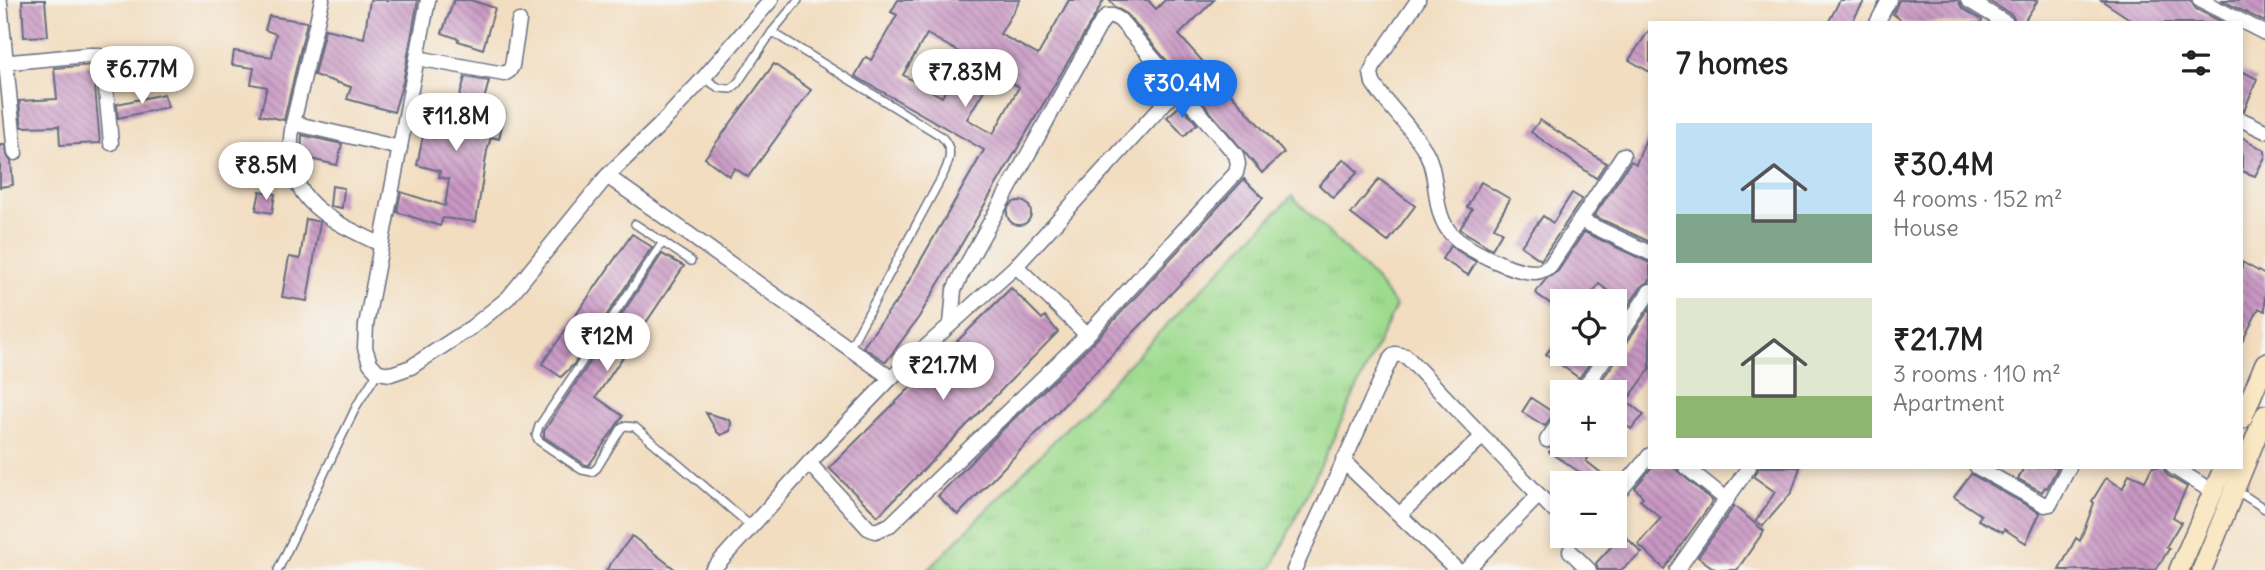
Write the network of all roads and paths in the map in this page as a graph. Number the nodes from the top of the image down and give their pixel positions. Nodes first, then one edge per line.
1 (322, 0) edge
2 (428, 0) edge
3 (771, 0) edge
4 (798, 0) edge
5 (1401, 0) edge
6 (1418, 0) edge
7 (1889, 0) edge
8 (1968, 0) edge
9 (2200, 0) edge
10 (0, 4) edge
11 (1407, 18) junction
12 (1987, 18) edge
13 (519, 21) dead end
14 (1878, 21) edge
15 (2241, 21) edge
16 (2243, 22) edge
17 (772, 32) junction
18 (2265, 33) edge
19 (417, 58) junction
20 (4, 63) edge
21 (704, 78) junction
22 (1179, 87) junction
23 (2243, 120) edge
24 (293, 123) junction
25 (2265, 131) edge
26 (111, 143) dead end
27 (400, 148) junction
28 (15, 153) dead end
29 (1623, 155) dead end
30 (607, 176) junction
31 (1580, 220) junction
32 (635, 224) dead end
33 (663, 242) junction
34 (380, 244) junction
35 (1648, 252) edge
36 (691, 261) dead end
37 (1016, 266) junction
38 (1648, 294) edge
39 (951, 324) junction
40 (1627, 325) edge
41 (1087, 335) junction
42 (849, 349) junction
43 (2265, 363) edge
44 (378, 372) junction
45 (891, 378) junction
46 (2243, 409) edge
47 (2265, 415) edge
48 (1550, 436) edge
49 (1482, 437) junction
50 (1547, 440) dead end
51 (1648, 457) edge
52 (1343, 461) junction
53 (809, 463) junction
54 (2243, 464) edge
55 (1688, 469) edge
56 (1748, 469) edge
57 (1981, 469) edge
58 (2068, 469) edge
59 (2176, 469) edge
60 (2223, 469) edge
61 (2241, 469) edge
62 (1627, 483) edge
63 (2236, 489) junction
64 (2213, 492) junction
65 (1539, 495) junction
66 (1727, 500) junction
67 (1550, 507) edge
68 (2265, 509) edge
69 (1400, 514) junction
70 (752, 527) junction
71 (1570, 551) dead end
72 (278, 570) edge
73 (712, 570) edge
74 (1294, 570) edge
75 (1457, 570) edge
76 (1466, 570) edge
77 (1589, 570) edge
78 (1677, 570) edge
79 (2179, 570) edge
80 (2203, 570) edge

1 - 24 street
2 - 19 street
3 - 21 street
4 - 17 lane
5 - 11 street
6 - 11 street
7 - 14 street
8 - 12 street
9 - 15 street
10 - 20 street
11 - 31 street
13 - 19 street
16 - 18 street
17 - 21 lane
17 - 42 lane
19 - 27 street
20 - 26 street
20 - 28 street
21 - 30 street
22 - 37 street
22 - 39 street
22 - 41 street
23 - 25 street
24 - 27 street
24 - 34 street
27 - 34 street
29 - 31 street
30 - 42 street
30 - 44 street
31 - 35 street
32 - 33 lane
33 - 36 lane
33 - 70 lane
34 - 44 street
37 - 39 street
37 - 41 street
38 - 40 street
39 - 45 street
41 - 53 street
42 - 45 street
43 - 46 main road
44 - 72 lane
45 - 53 street
47 - 54 main road
48 - 50 street
49 - 52 street
49 - 65 street
49 - 69 street
51 - 62 street
52 - 69 street
52 - 74 street
53 - 70 street
55 - 66 street
56 - 66 street
57 - 58 street
59 - 64 street
60 - 64 main road
61 - 63 main road
63 - 68 lane
63 - 80 main road
64 - 79 main road
65 - 67 street
65 - 76 street
66 - 78 street
69 - 75 street
70 - 73 street
71 - 77 street

